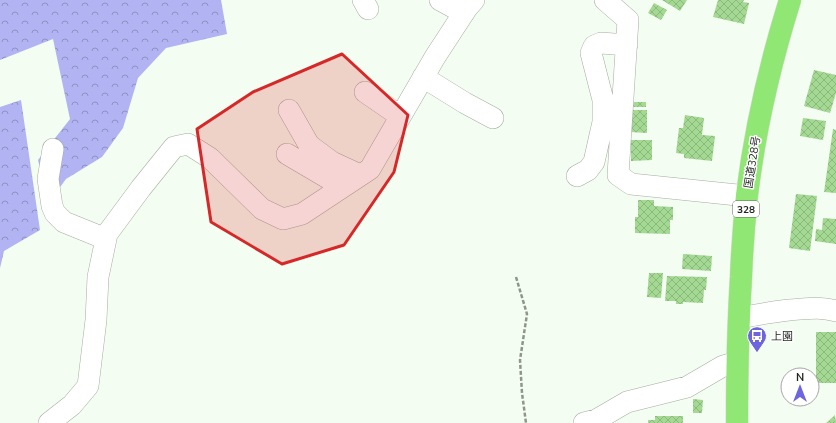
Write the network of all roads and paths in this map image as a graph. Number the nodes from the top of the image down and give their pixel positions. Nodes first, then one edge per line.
1 (440, 0) edge
2 (605, 0) edge
3 (790, 0) edge
4 (469, 7) edge
5 (627, 45) junction
6 (423, 77) junction
7 (365, 92) dead end
8 (289, 110) dead end
9 (400, 116) junction
10 (493, 118) dead end
11 (53, 150) dead end
12 (287, 154) dead end
13 (360, 175) junction
14 (577, 176) dead end
15 (343, 187) junction
16 (747, 196) junction
17 (106, 238) junction
18 (516, 277) dead end
19 (836, 311) edge
20 (739, 318) junction
21 (737, 362) junction
22 (49, 423) edge
23 (526, 423) edge
24 (584, 423) edge
25 (737, 423) edge

1 - 4 street
2 - 5 street
3 - 16 highway, 国道328号 / 328
4 - 6 street
5 - 14 street
5 - 16 street
6 - 9 street
6 - 10 street
7 - 9 street
8 - 13 street
9 - 13 street
11 - 17 street
12 - 15 street
13 - 15 street
15 - 17 street
16 - 20 highway, 国道328号 / 328
17 - 22 street
18 - 23 path
19 - 20 street
20 - 21 highway, 国道328号 / 328
21 - 24 street
21 - 25 highway, 国道328号 / 328

